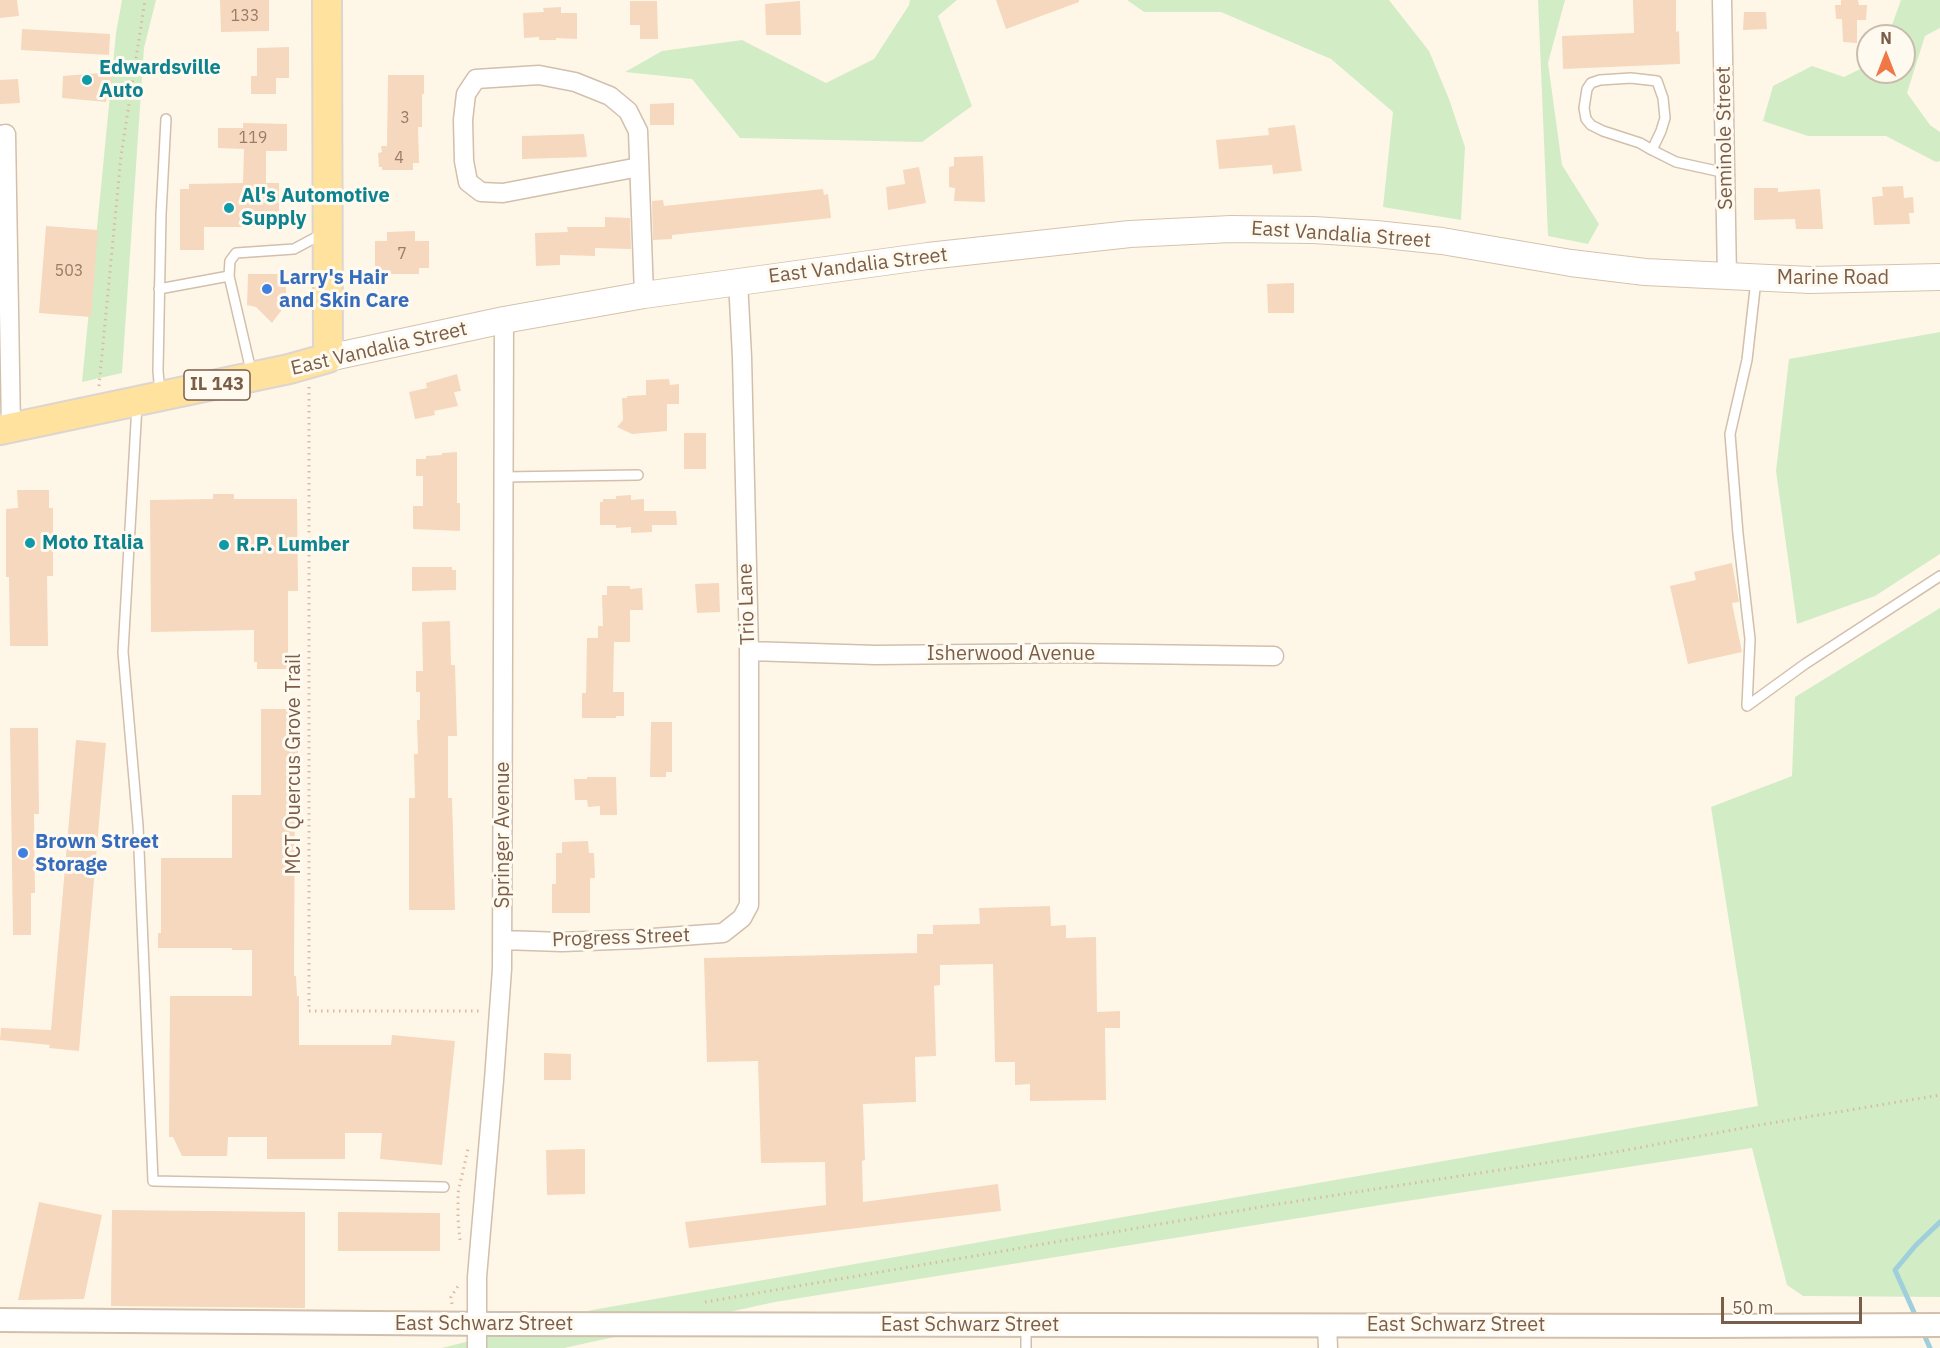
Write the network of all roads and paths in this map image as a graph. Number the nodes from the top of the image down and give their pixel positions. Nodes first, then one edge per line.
1 (145, 0) edge
2 (327, 0) edge
3 (1722, 0) edge
4 (166, 119) dead end
5 (3, 135) edge
6 (1652, 150) junction
7 (639, 167) junction
8 (1726, 173) junction
9 (327, 231) junction
10 (229, 276) junction
11 (1727, 277) junction
12 (1756, 277) junction
13 (1940, 277) edge
14 (738, 281) junction
15 (159, 289) junction
16 (644, 295) junction
17 (4, 302) edge
18 (504, 320) junction
19 (328, 358) junction
20 (297, 368) junction
21 (253, 377) junction
22 (98, 386) dead end
23 (149, 400) junction
24 (5, 429) edge
25 (638, 475) dead end
26 (503, 477) junction
27 (1940, 576) edge
28 (749, 651) junction
29 (1274, 656) dead end
30 (736, 923) joint
31 (502, 940) junction
32 (485, 1011) dead end
33 (1940, 1095) edge
34 (444, 1187) dead end
35 (703, 1303) dead end
36 (0, 1320) edge
37 (477, 1324) junction
38 (1026, 1325) junction
39 (1328, 1325) junction
40 (1937, 1325) edge
41 (477, 1348) edge
42 (1026, 1348) edge
43 (1328, 1348) edge

1 - 22 path
2 - 9 main road
3 - 8 street, Seminole Street
4 - 15 lane
5 - 17 street
6 - 6 lane
6 - 8 lane
7 - 7 street
7 - 16 street
8 - 11 street, Seminole Street
9 - 10 lane
9 - 19 main road
10 - 15 lane
10 - 21 lane
11 - 12 main road, Marine Road / IL 143
11 - 14 main road, East Vandalia Street / IL 143
12 - 13 main road, Marine Road / IL 143
12 - 27 lane
14 - 16 main road, East Vandalia Street / IL 143
14 - 28 street, Trio Lane
15 - 23 lane
16 - 18 main road, East Vandalia Street / IL 143
17 - 24 street
18 - 19 main road, East Vandalia Street / IL 143
18 - 26 street, Springer Avenue
19 - 20 main road, East Vandalia Street / IL 143
20 - 21 main road, East Vandalia Street / IL 143
20 - 32 path, MCT Quercus Grove Trail
21 - 23 main road, East Vandalia Street / IL 143
23 - 24 main road, East Vandalia Street / IL 143
23 - 34 lane
25 - 26 lane
26 - 31 street, Springer Avenue
28 - 29 street, Isherwood Avenue
28 - 30 street, Trio Lane
30 - 31 street, Progress Street
31 - 37 street, Springer Avenue
33 - 35 path
36 - 37 street, East Schwarz Street
37 - 38 street, East Schwarz Street
37 - 41 street, Springer Avenue
38 - 39 street, East Schwarz Street
38 - 42 lane
39 - 40 street, East Schwarz Street
39 - 43 street

